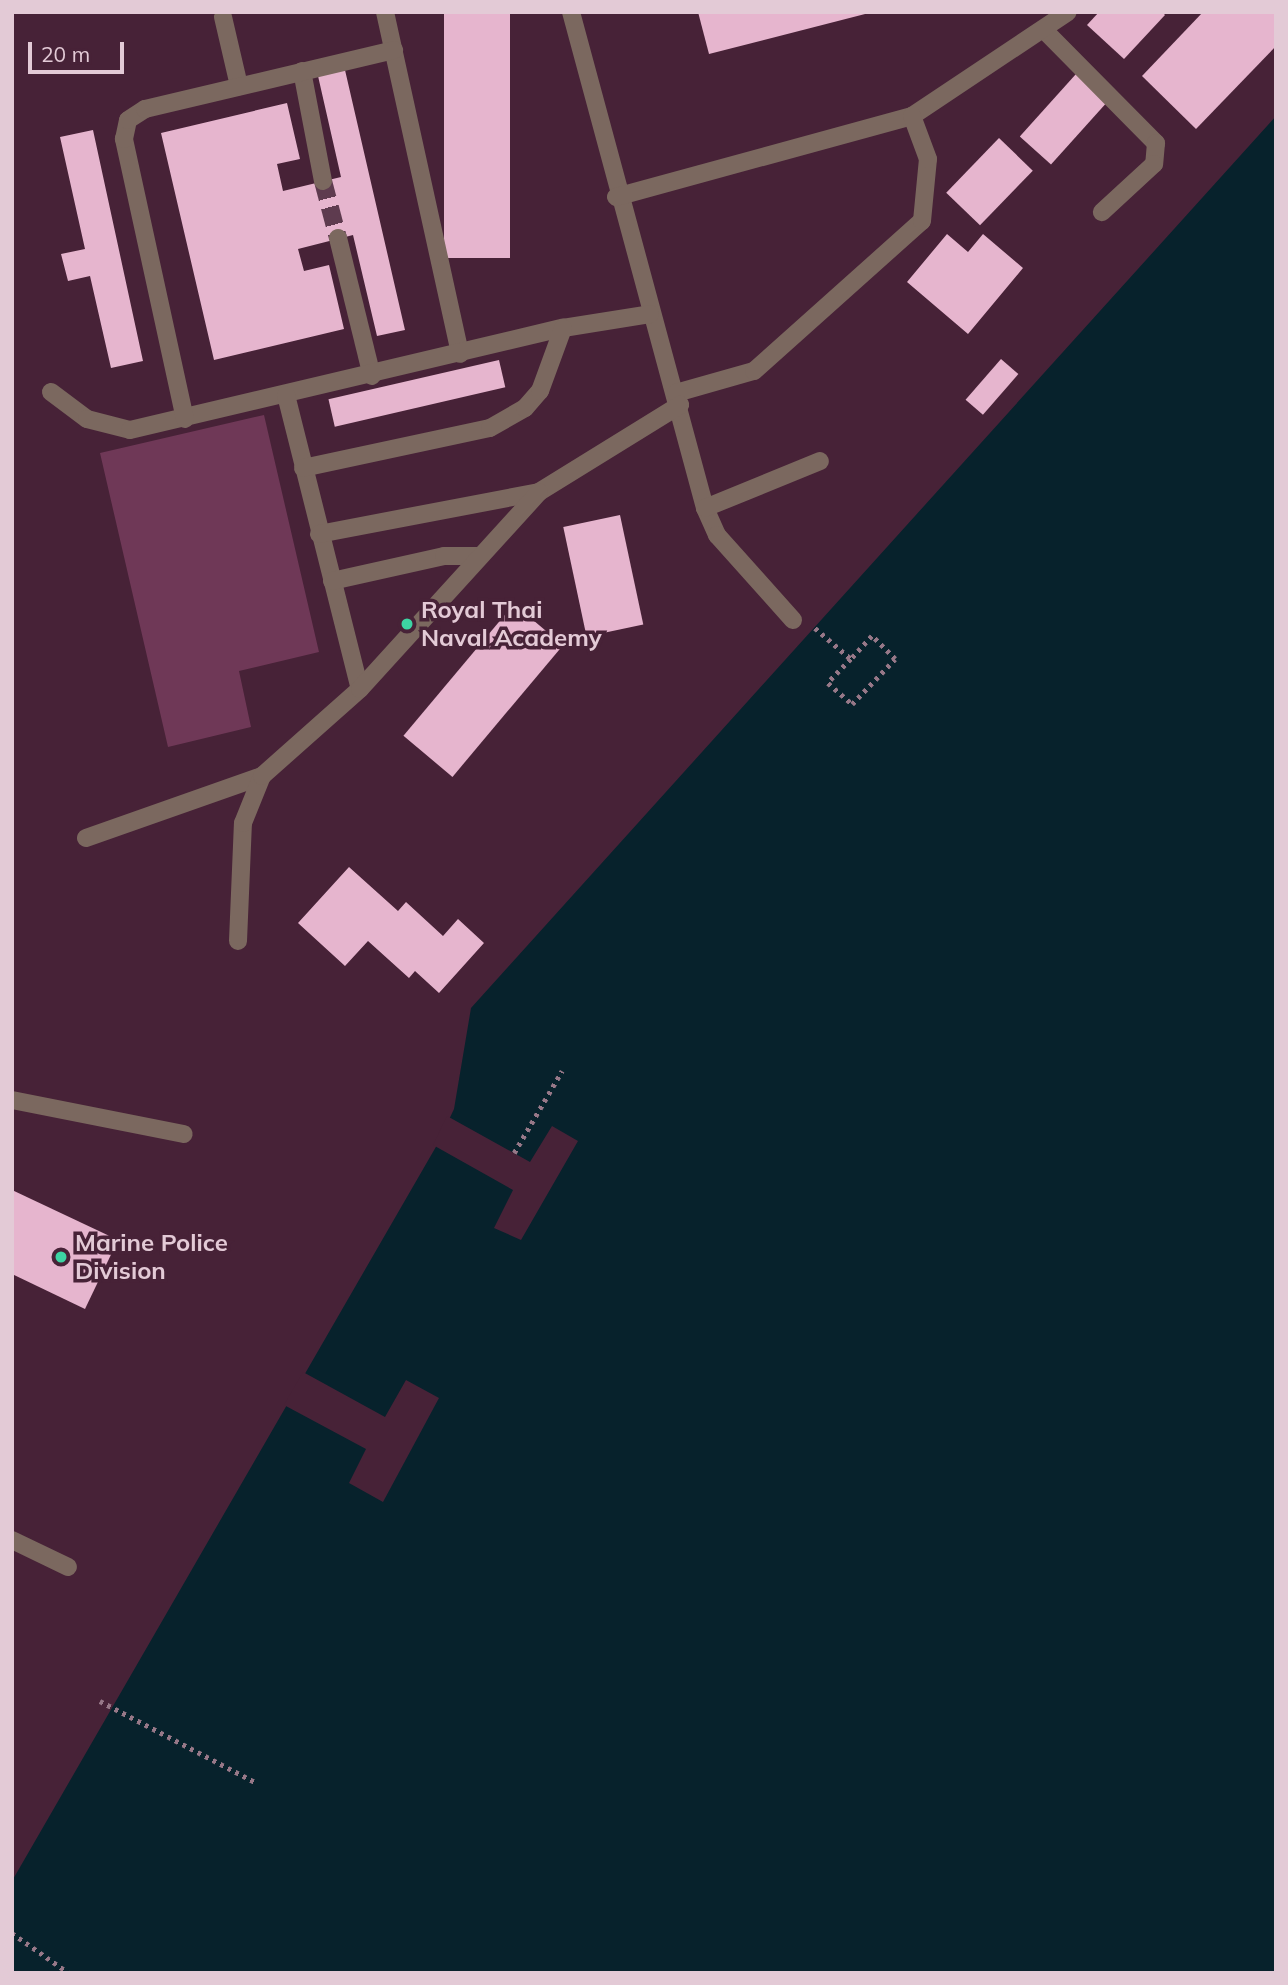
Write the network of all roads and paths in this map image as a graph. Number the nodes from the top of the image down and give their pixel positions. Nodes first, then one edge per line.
1 (385, 12) edge
2 (571, 12) edge
3 (1068, 12) edge
4 (223, 17) dead end
5 (1045, 31) junction
6 (394, 50) junction
7 (302, 71) junction
8 (239, 86) junction
9 (912, 116) junction
10 (323, 181) tunnel mouth
11 (616, 197) junction
12 (1102, 212) dead end
13 (338, 238) tunnel mouth
14 (650, 314) junction
15 (564, 328) junction
16 (460, 354) junction
17 (372, 376) junction
18 (51, 392) dead end
19 (286, 396) junction
20 (678, 399) junction
21 (185, 419) junction
22 (820, 461) dead end
23 (303, 468) junction
24 (539, 492) junction
25 (705, 508) junction
26 (319, 534) junction
27 (477, 556) junction
28 (332, 581) junction
29 (799, 619) joint
30 (850, 659) junction
31 (359, 689) junction
32 (262, 776) junction
33 (86, 838) dead end
34 (238, 941) dead end
35 (562, 1071) dead end
36 (12, 1100) edge
37 (184, 1133) dead end
38 (514, 1153) dead end
39 (12, 1540) edge
40 (68, 1567) dead end
41 (100, 1700) dead end
42 (257, 1783) dead end
43 (12, 1933) edge
44 (69, 1973) edge

1 - 6 lane
2 - 11 lane
3 - 5 lane
4 - 8 lane
5 - 9 lane
5 - 12 lane
6 - 7 lane
6 - 16 lane
7 - 8 lane
7 - 10 lane
8 - 21 lane
9 - 11 lane
9 - 20 lane
11 - 14 lane
13 - 17 lane
14 - 15 lane
14 - 20 lane
15 - 16 lane
15 - 23 lane
16 - 17 lane
17 - 19 lane
18 - 21 lane
19 - 21 lane
19 - 23 lane
20 - 24 lane
20 - 25 lane
22 - 25 lane
23 - 26 lane
24 - 26 lane
24 - 27 lane
25 - 29 lane
26 - 28 lane
27 - 28 lane
27 - 31 lane
28 - 31 lane
29 - 30 path
30 - 30 path
31 - 32 lane
32 - 33 lane
32 - 34 lane
35 - 38 path
36 - 37 lane
39 - 40 lane
41 - 42 path
43 - 44 path

